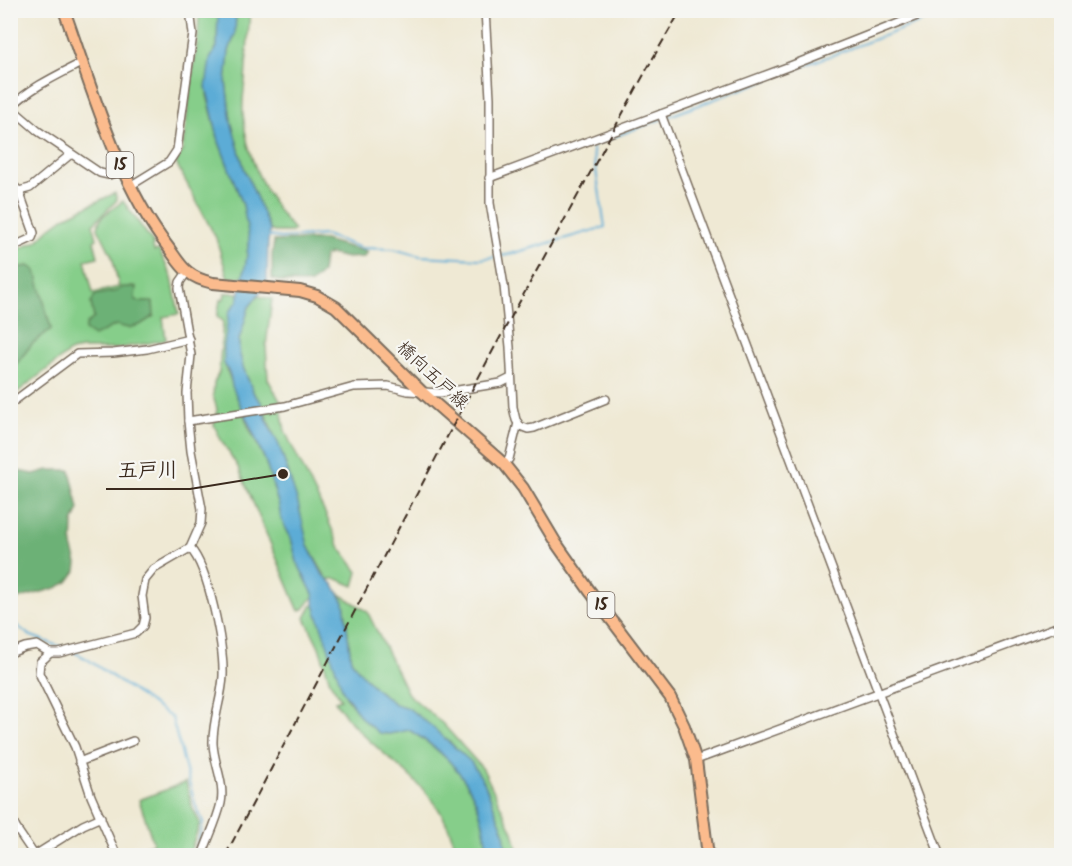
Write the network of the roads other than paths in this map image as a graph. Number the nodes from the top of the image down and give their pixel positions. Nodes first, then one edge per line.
1 (64, 10) edge
2 (190, 10) edge
3 (485, 10) edge
4 (932, 10) edge
5 (83, 62) junction
6 (11, 107) edge
7 (662, 114) junction
8 (71, 154) junction
9 (122, 170) junction
10 (489, 178) junction
11 (10, 182) edge
12 (130, 186) junction
13 (20, 190) junction
14 (10, 248) edge
15 (187, 272) junction
16 (189, 339) junction
17 (511, 378) junction
18 (422, 392) junction
19 (606, 399) dead end
20 (10, 404) edge
21 (188, 421) junction
22 (518, 423) junction
23 (504, 464) junction
24 (190, 548) junction
25 (1062, 625) edge
26 (10, 653) edge
27 (50, 653) junction
28 (879, 693) junction
29 (133, 741) dead end
30 (696, 760) junction
31 (79, 762) junction
32 (10, 813) edge
33 (101, 817) junction
34 (35, 855) edge
35 (117, 855) edge
36 (202, 855) edge
37 (708, 855) edge
38 (940, 855) edge

1 - 5 main road, 15
2 - 12 street
3 - 10 street
4 - 7 street
5 - 6 street
5 - 9 main road, 15
6 - 8 street
7 - 10 street
7 - 28 street
8 - 9 street
8 - 13 street
9 - 12 main road, 15
10 - 17 street
11 - 13 street
12 - 15 main road, 15
13 - 14 street
15 - 16 street
15 - 18 main road, 橋向五戸線 / 15
16 - 20 street
16 - 21 street
17 - 18 street
17 - 22 street
18 - 21 street
18 - 23 main road, 橋向五戸線 / 15
19 - 22 street
21 - 24 street
22 - 23 street
23 - 30 main road, 橋向五戸線 / 15
24 - 27 street
24 - 36 street
25 - 28 street
26 - 27 street
27 - 31 street
28 - 30 street
28 - 38 street
29 - 31 street
30 - 37 main road, 橋向五戸線 / 15
31 - 33 street
32 - 34 street
33 - 34 street
33 - 35 street

